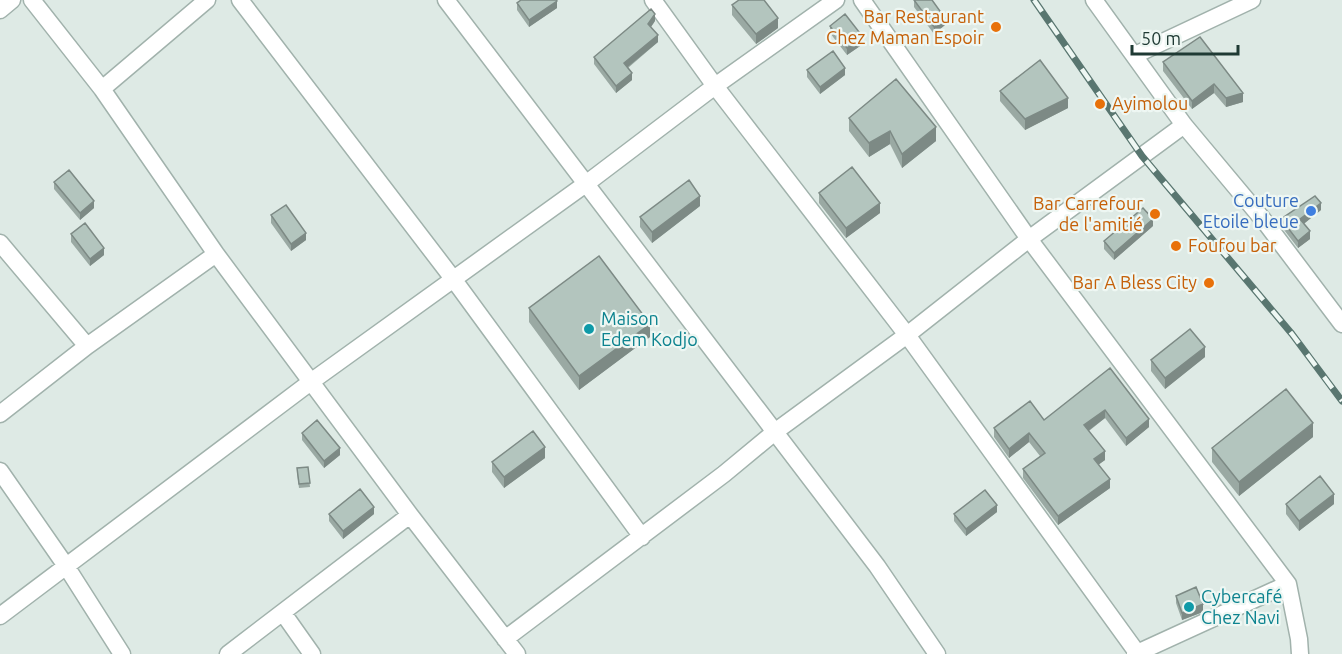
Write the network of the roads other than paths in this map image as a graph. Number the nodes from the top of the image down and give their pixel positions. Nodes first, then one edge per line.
1 (12, 0) edge
2 (32, 0) edge
3 (207, 0) edge
4 (240, 0) edge
5 (446, 0) edge
6 (653, 0) edge
7 (836, 0) edge
8 (862, 0) edge
9 (1094, 0) edge
10 (1252, 0) edge
11 (0, 10) edge
12 (1135, 55) junction
13 (715, 86) junction
14 (102, 89) junction
15 (1184, 125) junction
16 (587, 183) junction
17 (1029, 239) junction
18 (0, 243) edge
19 (216, 254) junction
20 (454, 280) junction
21 (1341, 319) edge
22 (907, 335) junction
23 (87, 346) junction
24 (312, 381) junction
25 (0, 414) edge
26 (776, 431) junction
27 (0, 471) edge
28 (410, 515) junction
29 (642, 537) junction
30 (66, 566) junction
31 (1288, 584) junction
32 (283, 613) junction
33 (0, 616) edge
34 (505, 639) junction
35 (122, 654) edge
36 (228, 654) edge
37 (312, 654) edge
38 (517, 654) edge
39 (937, 654) edge
40 (1137, 654) edge
41 (1300, 654) edge

1 - 11 street
2 - 14 street
3 - 14 street
4 - 20 street
5 - 16 street
6 - 13 street
7 - 13 street
8 - 17 street
9 - 12 street
10 - 12 street
12 - 15 street
13 - 16 street
13 - 22 street
14 - 19 street
15 - 17 street
15 - 21 street
16 - 20 street
16 - 26 street
17 - 22 street
17 - 31 street
18 - 23 street
19 - 23 street
19 - 24 street
20 - 24 street
20 - 29 street
22 - 26 street
22 - 40 street
23 - 25 street
24 - 28 street
24 - 30 street
26 - 29 street
26 - 39 street
27 - 30 street
28 - 32 street
28 - 34 street
29 - 34 street
30 - 33 street
30 - 35 street
31 - 40 street
31 - 41 street
32 - 36 street
32 - 37 street
34 - 38 street

